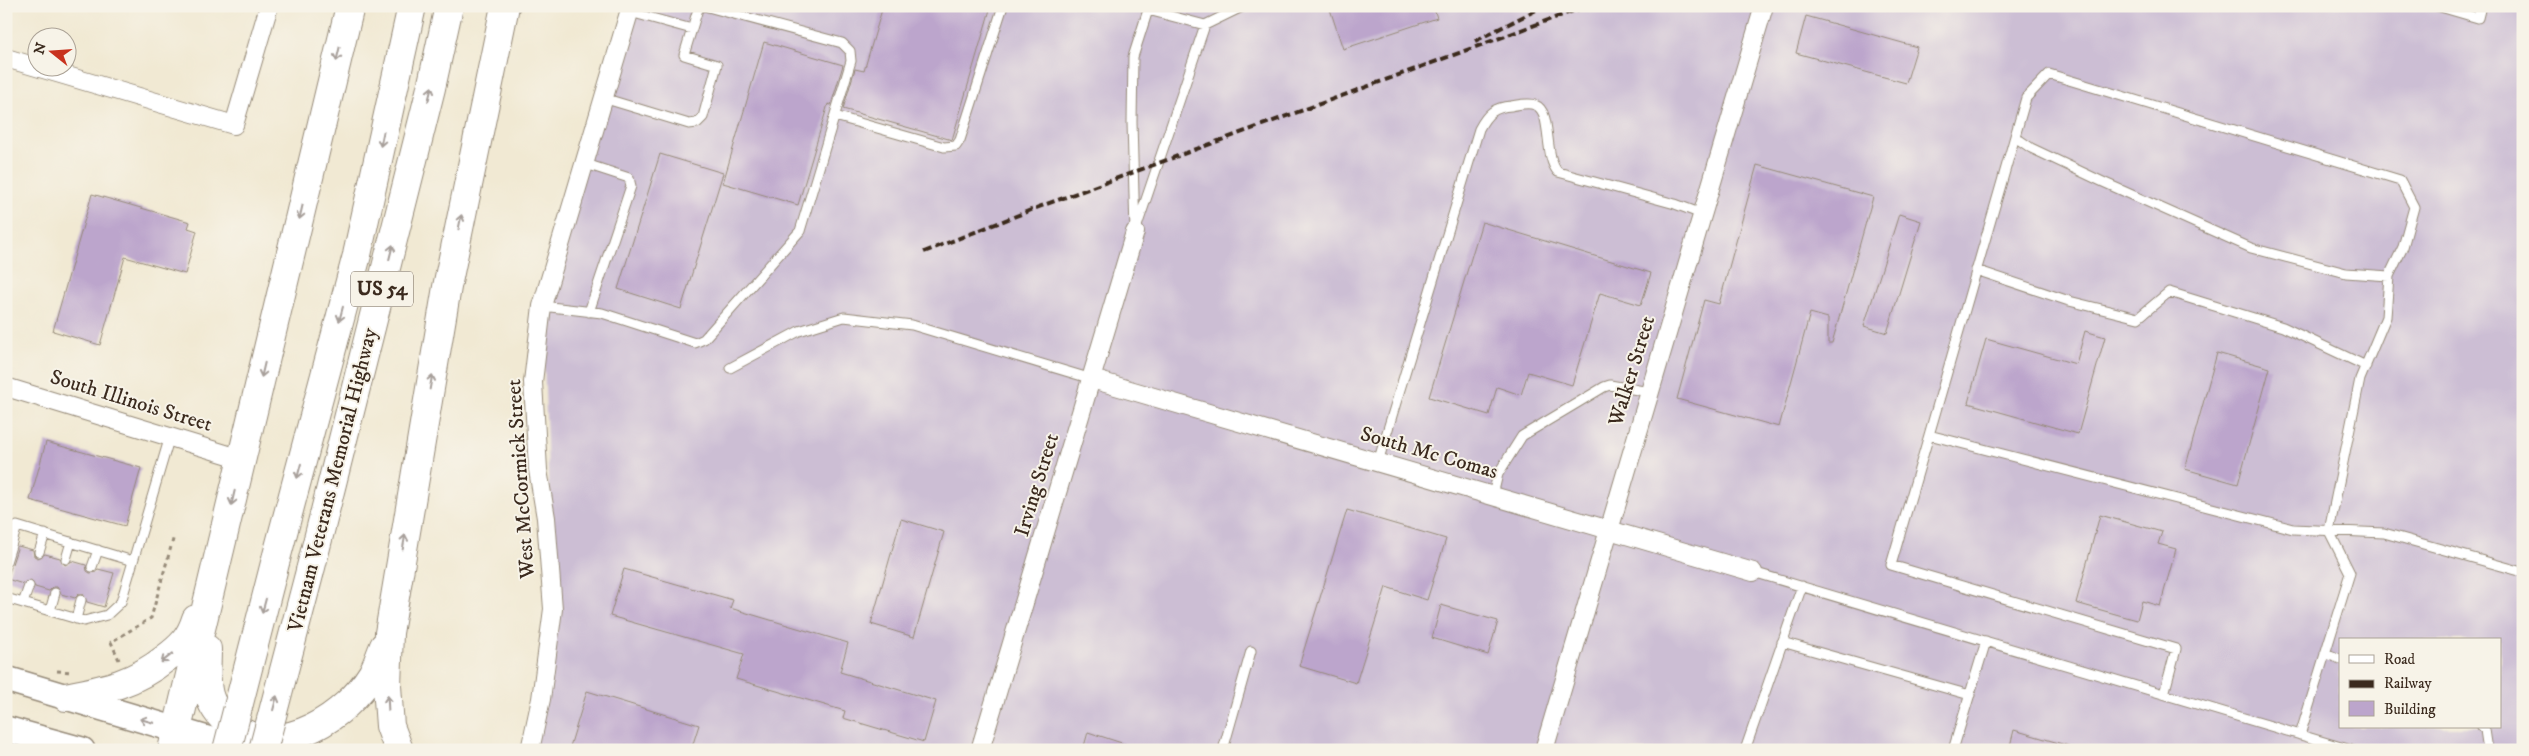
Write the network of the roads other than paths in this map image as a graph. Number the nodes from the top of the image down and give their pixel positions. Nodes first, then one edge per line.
1 (268, 6) edge
2 (350, 6) edge
3 (412, 6) edge
4 (449, 6) edge
5 (504, 6) edge
6 (703, 6) edge
7 (1002, 6) edge
8 (1244, 6) edge
9 (1764, 6) edge
10 (2437, 6) edge
11 (2481, 6) edge
12 (1147, 8) edge
13 (631, 9) edge
14 (1205, 25) junction
15 (692, 29) junction
16 (6, 58) edge
17 (603, 98) junction
18 (835, 116) junction
19 (2015, 137) junction
20 (583, 163) junction
21 (1702, 214) junction
22 (1135, 232) junction
23 (1976, 270) junction
24 (2389, 276) junction
25 (542, 306) junction
26 (589, 312) junction
27 (2366, 366) junction
28 (730, 368) dead end
29 (1092, 379) junction
30 (6, 387) edge
31 (1649, 392) junction
32 (1929, 435) junction
33 (170, 436) junction
34 (242, 459) junction
35 (1378, 462) junction
36 (1493, 495) junction
37 (6, 523) edge
38 (17, 526) junction
39 (1609, 528) junction
40 (2329, 531) junction
41 (45, 534) junction
42 (223, 537) junction
43 (71, 542) junction
44 (98, 550) junction
45 (39, 552) dead end
46 (66, 560) dead end
47 (134, 561) junction
48 (6, 562) edge
49 (92, 567) dead end
50 (1753, 572) joint
51 (2523, 572) edge
52 (29, 586) dead end
53 (1802, 586) junction
54 (55, 593) dead end
55 (6, 598) edge
56 (81, 600) dead end
57 (208, 600) junction
58 (23, 603) junction
59 (50, 611) junction
60 (76, 619) junction
61 (389, 633) junction
62 (1986, 641) junction
63 (1782, 642) junction
64 (1251, 651) dead end
65 (2325, 653) junction
66 (2339, 659) edge
67 (6, 679) edge
68 (69, 685) junction
69 (1970, 694) junction
70 (2164, 694) junction
71 (209, 696) junction
72 (2483, 728) edge
73 (6, 729) edge
74 (314, 730) junction
75 (2300, 735) junction
76 (6, 736) edge
77 (175, 740) edge
78 (232, 748) edge
79 (34, 750) edge
80 (82, 750) edge
81 (196, 750) edge
82 (263, 750) edge
83 (283, 750) edge
84 (400, 750) edge
85 (530, 750) edge
86 (980, 750) edge
87 (1223, 750) edge
88 (1544, 750) edge
89 (1746, 750) edge
90 (1953, 750) edge
91 (2350, 750) edge
92 (2488, 750) edge

1 - 16 street
2 -> 34 highway
3 -> 78 highway, Vietnam Veterans Memorial Highway / US 54, bridge
82 -> 4 highway, Vietnam Veterans Memorial Highway / US 54, bridge
61 -> 5 highway
6 - 15 lane
6 - 18 lane
7 - 18 lane
8 - 14 lane
9 - 21 street, Walker Street
10 - 11 lane
12 - 14 lane
12 - 22 lane
13 - 15 lane
13 - 17 street, West McCormick Street
14 - 22 lane
15 - 17 lane
17 - 20 street, West McCormick Street
18 - 26 lane
19 - 23 lane
19 - 24 lane
19 - 24 lane
20 - 25 street, West McCormick Street
20 - 26 lane
21 - 31 street, Walker Street
21 - 35 lane
22 - 29 street, Irving Street
23 - 27 lane
23 - 32 lane
24 - 27 lane
25 - 26 lane
25 - 85 street, West McCormick Street
27 - 40 lane
28 - 29 lane
29 - 35 street, South Mc Comas
29 - 86 street, Irving Street
30 - 33 street, South Illinois Street
31 - 36 lane
31 - 39 street, Walker Street
32 - 40 lane
32 - 70 lane
33 - 34 street, South Illinois Street
33 - 47 lane
34 -> 42 highway
35 - 36 street, South Mc Comas
36 - 39 street, South Mc Comas
37 - 38 lane
38 - 41 lane
38 - 48 lane
39 - 50 street, South Mc Comas
39 - 88 street, Walker Street
40 - 51 lane
40 - 65 lane
41 - 43 lane
41 - 45 lane
42 - 57 highway
42 -> 68 highway
43 - 44 lane
43 - 46 lane
44 - 47 lane
44 - 49 lane
47 - 60 lane
50 - 53 lane
52 - 58 lane
53 - 62 lane
53 - 63 lane
54 - 59 lane
55 - 58 lane
56 - 60 lane
57 - 71 highway
57 - 77 highway
58 - 59 lane
59 - 60 lane
61 - 74 highway
84 -> 61 highway
62 - 69 lane
62 - 70 lane
63 - 69 lane
63 - 89 lane
64 - 87 lane
65 - 66 lane
65 - 75 lane
67 - 68 main road
77 -> 68 main road
69 - 90 lane
70 - 75 lane
71 - 74 highway
71 - 78 highway
72 - 92 lane
73 - 80 main road
74 - 83 highway
75 - 91 lane
76 - 79 main road
77 - 78 main road
77 - 81 highway

